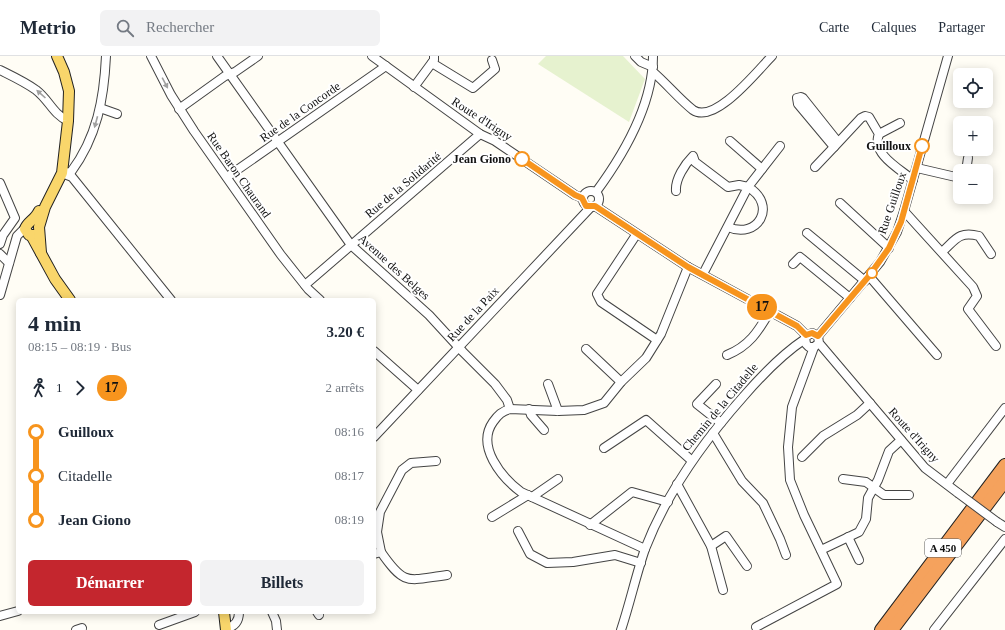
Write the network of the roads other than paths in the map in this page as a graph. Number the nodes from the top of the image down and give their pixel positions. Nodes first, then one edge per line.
1 (57, 56) edge
2 (106, 56) edge
3 (151, 56) edge
4 (217, 56) edge
5 (258, 56) edge
6 (372, 56) edge
7 (635, 56) edge
8 (653, 56) edge
9 (772, 56) edge
10 (948, 56) edge
11 (433, 59) edge
12 (492, 60) dead end
13 (386, 66) junction
14 (0, 70) edge
15 (653, 70) junction
16 (230, 74) junction
17 (414, 87) junction
18 (100, 108) junction
19 (179, 109) junction
20 (117, 114) dead end
21 (68, 121) junction
22 (900, 123) dead end
23 (480, 134) junction
24 (879, 134) junction
25 (730, 141) dead end
26 (277, 142) junction
27 (836, 145) junction
28 (780, 146) dead end
29 (968, 158) dead end
30 (967, 164) edge
31 (815, 167) dead end
32 (916, 168) junction
33 (762, 169) junction
34 (62, 173) junction
35 (953, 176) edge
36 (227, 177) junction
37 (913, 180) junction
38 (0, 183) edge
39 (748, 186) junction
40 (2, 191) edge
41 (676, 191) dead end
42 (596, 192) junction
43 (582, 198) junction
44 (840, 203) dead end
45 (592, 207) junction
46 (904, 211) junction
47 (728, 227) junction
48 (32, 230) junction
49 (807, 233) dead end
50 (636, 235) junction
51 (0, 244) edge
52 (350, 245) junction
53 (889, 248) junction
54 (942, 252) junction
55 (0, 254) edge
56 (991, 254) dead end
57 (9, 263) junction
58 (793, 264) dead end
59 (688, 267) junction
60 (703, 274) junction
61 (867, 278) junction
62 (305, 285) junction
63 (0, 295) edge
64 (69, 298) edge
65 (169, 298) edge
66 (318, 298) edge
67 (850, 298) junction
68 (770, 311) junction
69 (806, 337) junction
70 (657, 340) junction
71 (817, 342) junction
72 (996, 346) dead end
73 (459, 347) junction
74 (586, 349) dead end
75 (376, 353) edge
76 (726, 355) dead end
77 (937, 355) dead end
78 (621, 382) junction
79 (548, 384) dead end
80 (716, 384) dead end
81 (418, 390) junction
82 (870, 403) junction
83 (1005, 408) edge
84 (510, 409) junction
85 (529, 410) junction
86 (558, 411) junction
87 (721, 422) junction
88 (544, 430) dead end
89 (713, 433) junction
90 (376, 435) edge
91 (901, 440) junction
92 (604, 448) dead end
93 (802, 458) dead end
94 (691, 460) junction
95 (436, 461) dead end
96 (1005, 465) edge
97 (558, 479) dead end
98 (843, 479) dead end
99 (1005, 481) edge
100 (678, 484) junction
101 (947, 484) junction
102 (874, 488) junction
103 (909, 495) dead end
104 (530, 496) junction
105 (668, 502) junction
106 (492, 517) dead end
107 (590, 524) junction
108 (1005, 527) edge
109 (518, 531) dead end
110 (848, 537) junction
111 (1005, 539) edge
112 (711, 546) junction
113 (645, 549) junction
114 (821, 550) junction
115 (378, 553) edge
116 (786, 555) dead end
117 (859, 560) dead end
118 (641, 563) junction
119 (746, 566) dead end
120 (447, 575) dead end
121 (723, 590) dead end
122 (16, 612) edge
123 (189, 614) edge
124 (224, 614) edge
125 (239, 614) edge
126 (273, 614) edge
127 (0, 616) edge
128 (159, 625) dead end
129 (756, 627) dead end
130 (226, 629) edge
131 (277, 630) edge
132 (621, 630) edge
133 (881, 630) edge
134 (892, 630) edge
135 (934, 630) edge

1 - 21 main road
2 - 18 street
3 -> 19 street, Rue Baron Chaurand
4 - 16 street, Avenue des Belges
5 - 16 street
6 - 13 street, Route d'Irigny
7 - 15 street
8 - 15 street
9 - 15 street
10 - 32 street, Rue Guilloux
11 - 12 street
11 - 17 street
13 - 17 street, Route d'Irigny
13 - 26 street, Rue de la Concorde
21 -> 14 street
15 - 42 street
16 - 19 street
16 - 26 street, Avenue des Belges
17 - 23 street, Route d'Irigny
18 - 20 street
18 -> 34 street
19 - 36 street, Rue Baron Chaurand
21 - 34 main road
22 - 24 street
23 - 43 street, Route d'Irigny
23 - 52 street, Rue de la Solidarité
24 - 27 street
24 - 37 street
25 - 33 street
26 - 36 street, Rue de la Concorde
26 - 52 street, Avenue des Belges
27 - 27 street
27 - 31 street
28 - 33 street
29 - 30 street
32 - 35 street
32 - 37 street, Rue Guilloux
33 - 39 street
34 - 48 main road
34 - 65 street
36 - 62 street, Rue Baron Chaurand
37 - 46 street, Rue Guilloux
38 - 40 street
39 - 41 street
39 - 47 street
39 - 47 street
40 - 51 street
42 - 43 street
42 - 45 street
43 - 45 street
44 - 53 street
45 - 50 street, Route d'Irigny
45 - 73 street, Rue de la Paix
46 - 53 street, Rue Guilloux
46 - 54 street
47 - 60 street
48 - 57 street
48 - 64 main road
49 - 61 street
50 - 59 street, Route d'Irigny
50 - 70 street
52 - 62 street, Rue de la Solidarité
52 - 73 street, Avenue des Belges
53 - 61 street, Rue Guilloux
54 - 56 street
54 - 72 street
55 - 57 street
57 - 63 street
58 - 67 street
59 - 60 street, Route d'Irigny
59 - 70 street
60 - 68 street, Route d'Irigny
61 - 67 street, Rue Guilloux
61 - 77 street
62 - 66 street, Rue Baron Chaurand
67 - 71 street, Rue Guilloux
68 - 69 street, Route d'Irigny
68 - 76 street
69 - 71 street
69 - 71 street, Route d'Irigny
69 - 87 street, Chemin de la Citadelle
70 - 78 street
71 - 82 street, Route d'Irigny
71 - 114 street, Rue Guilloux
73 - 81 street, Rue de la Paix
73 - 84 street, Avenue des Belges
74 - 78 street
75 - 81 street
78 - 86 street
79 - 86 street
80 - 87 street
81 - 90 street, Rue de la Paix
82 - 91 street, Route d'Irigny
82 - 93 street
83 - 101 street
84 - 85 street
84 - 104 street
85 - 86 street
85 - 88 street
87 - 89 street, Chemin de la Citadelle
89 - 94 street, Chemin de la Citadelle
89 - 116 street
91 - 101 street, Route d'Irigny
91 - 102 street
92 - 94 street
94 - 100 street, Chemin de la Citadelle
95 - 115 street
96 - 133 highway, A 450
97 - 104 street
98 - 102 street
99 - 134 highway, A 450
100 - 105 street, Chemin de la Citadelle
100 - 112 street
101 - 108 street, Route d'Irigny, bridge
102 - 103 street
102 - 110 street
104 - 106 street
104 - 107 street
105 - 107 street
105 - 113 street, Chemin de la Citadelle
107 - 113 street
109 - 118 street
110 - 114 street
110 - 117 street
111 - 135 street
112 - 119 street
112 - 121 street
113 - 118 street, Chemin de la Citadelle
114 - 129 street, Rue Guilloux
115 - 120 street
118 - 132 street, Chemin de la Citadelle
122 - 127 street
123 - 128 street
124 - 130 main road
125 - 130 street
126 - 131 street

